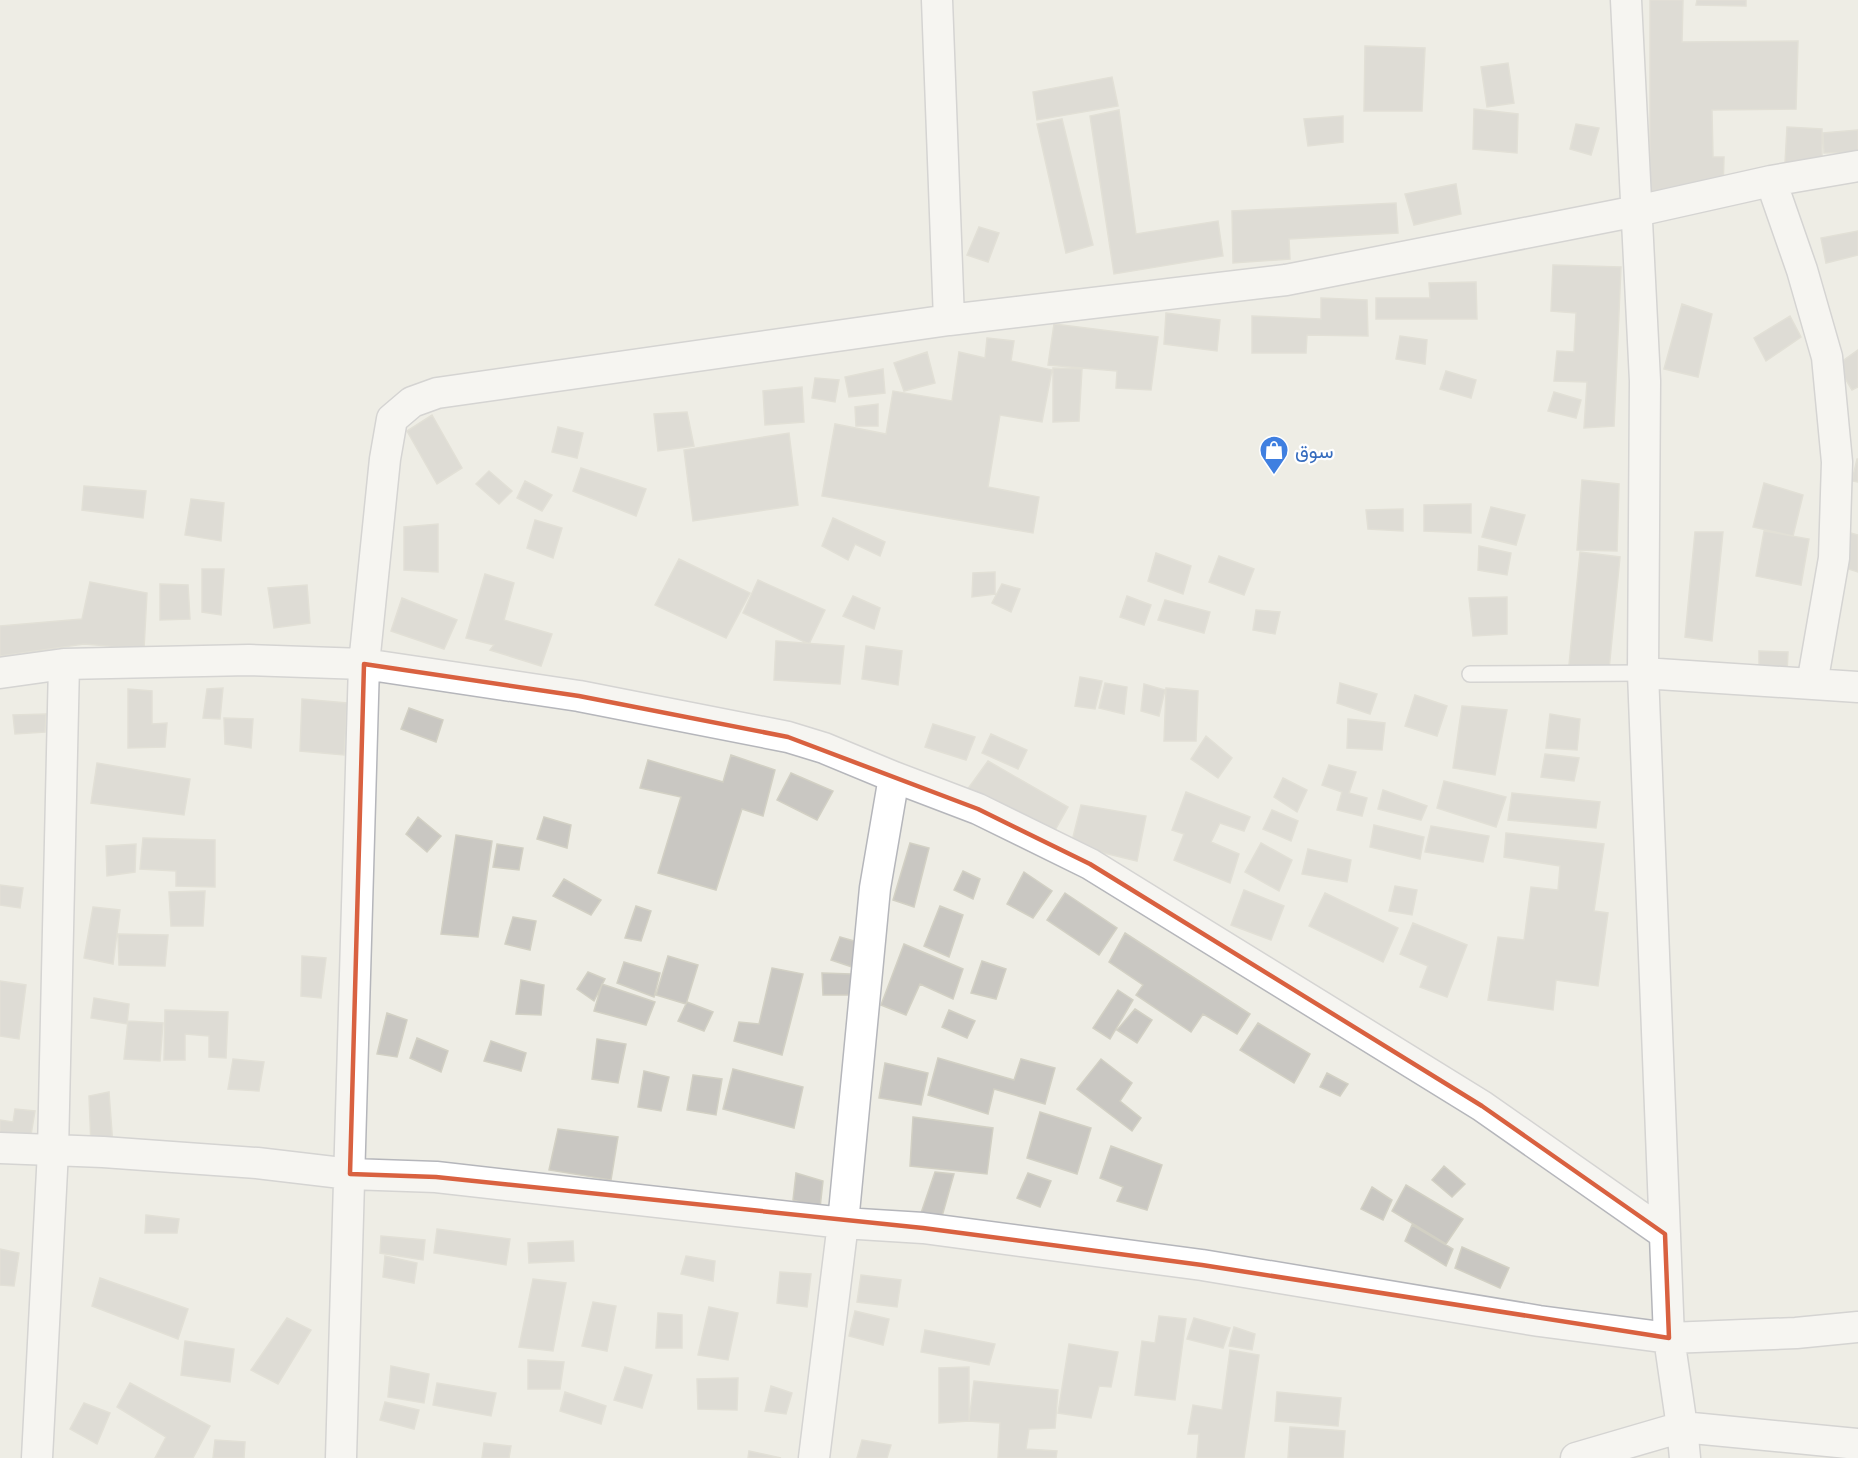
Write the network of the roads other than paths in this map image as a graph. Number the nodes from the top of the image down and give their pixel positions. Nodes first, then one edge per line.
1 (937, 0) edge
2 (1626, 0) edge
3 (1858, 166) edge
4 (1772, 181) junction
5 (1637, 211) junction
6 (950, 320) junction
7 (64, 664) junction
8 (364, 664) junction
9 (0, 673) edge
10 (1643, 673) junction
11 (1470, 674) dead end
12 (1812, 684) junction
13 (1858, 687) edge
14 (894, 777) junction
15 (0, 1148) edge
16 (53, 1151) junction
17 (350, 1174) junction
18 (843, 1223) junction
19 (1665, 1234) junction
20 (1858, 1327) edge
21 (1669, 1338) junction
22 (1682, 1426) junction
23 (1858, 1444) edge
24 (37, 1458) edge
25 (341, 1458) edge
26 (814, 1458) edge
27 (1576, 1458) edge
28 (1685, 1458) edge

1 - 6 street
2 - 5 street
3 - 4 street
4 - 5 street
4 - 12 street
5 - 6 street
5 - 10 street
6 - 8 street
7 - 8 street
7 - 9 street
7 - 16 street
8 - 14 street
8 - 17 street
10 - 11 lane
10 - 12 street
10 - 19 street
12 - 13 street
14 - 18 street
14 - 19 street
15 - 16 street
16 - 17 street
16 - 24 street
17 - 18 street
17 - 25 street
18 - 21 street
18 - 26 street
19 - 21 street
20 - 21 street
21 - 22 street
22 - 23 street
22 - 27 street
22 - 28 street

